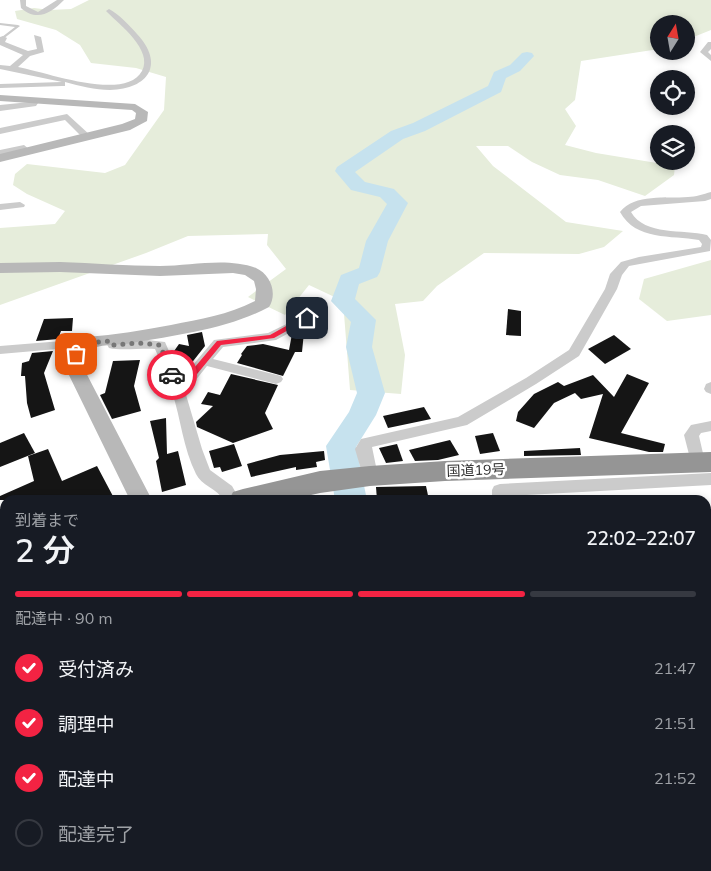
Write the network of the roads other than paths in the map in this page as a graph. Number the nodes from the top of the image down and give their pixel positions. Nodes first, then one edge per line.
1 (23, 0) edge
2 (61, 0) edge
3 (109, 11) dead end
4 (0, 24) edge
5 (37, 37) dead end
6 (3, 38) joint
7 (711, 44) edge
8 (27, 54) junction
9 (711, 59) edge
10 (0, 67) edge
11 (12, 68) junction
12 (79, 83) junction
13 (0, 86) edge
14 (0, 98) edge
15 (36, 100) junction
16 (0, 108) edge
17 (0, 131) edge
18 (87, 136) junction
19 (27, 152) junction
20 (0, 153) edge
21 (0, 158) edge
22 (711, 194) edge
23 (20, 205) dead end
24 (0, 207) edge
25 (0, 268) edge
26 (307, 318) dead end
27 (112, 341) junction
28 (87, 343) junction
29 (0, 350) edge
30 (205, 361) junction
31 (276, 379) dead end
32 (176, 385) junction
33 (711, 426) edge
34 (706, 468) edge
35 (365, 477) junction
36 (138, 495) edge
37 (229, 495) edge
38 (264, 495) edge
39 (500, 495) edge

1 - 2 street
3 - 12 street
4 - 6 lane
5 - 8 street
6 - 8 street
7 - 9 street
8 - 11 street
10 - 11 street
11 - 12 street
12 - 13 street
14 - 15 street
15 - 16 street
15 - 18 street
17 - 18 street
18 - 19 street
19 - 20 street
19 - 21 street
22 - 35 street
23 - 24 street
25 - 27 street
26 - 30 street
27 - 28 street
27 - 32 street
28 - 29 street
28 - 36 street
30 - 31 street
30 - 32 street
32 - 37 street
33 - 34 street
34 - 35 highway, 国道19号
34 - 39 street
35 - 38 highway, 国道19号

